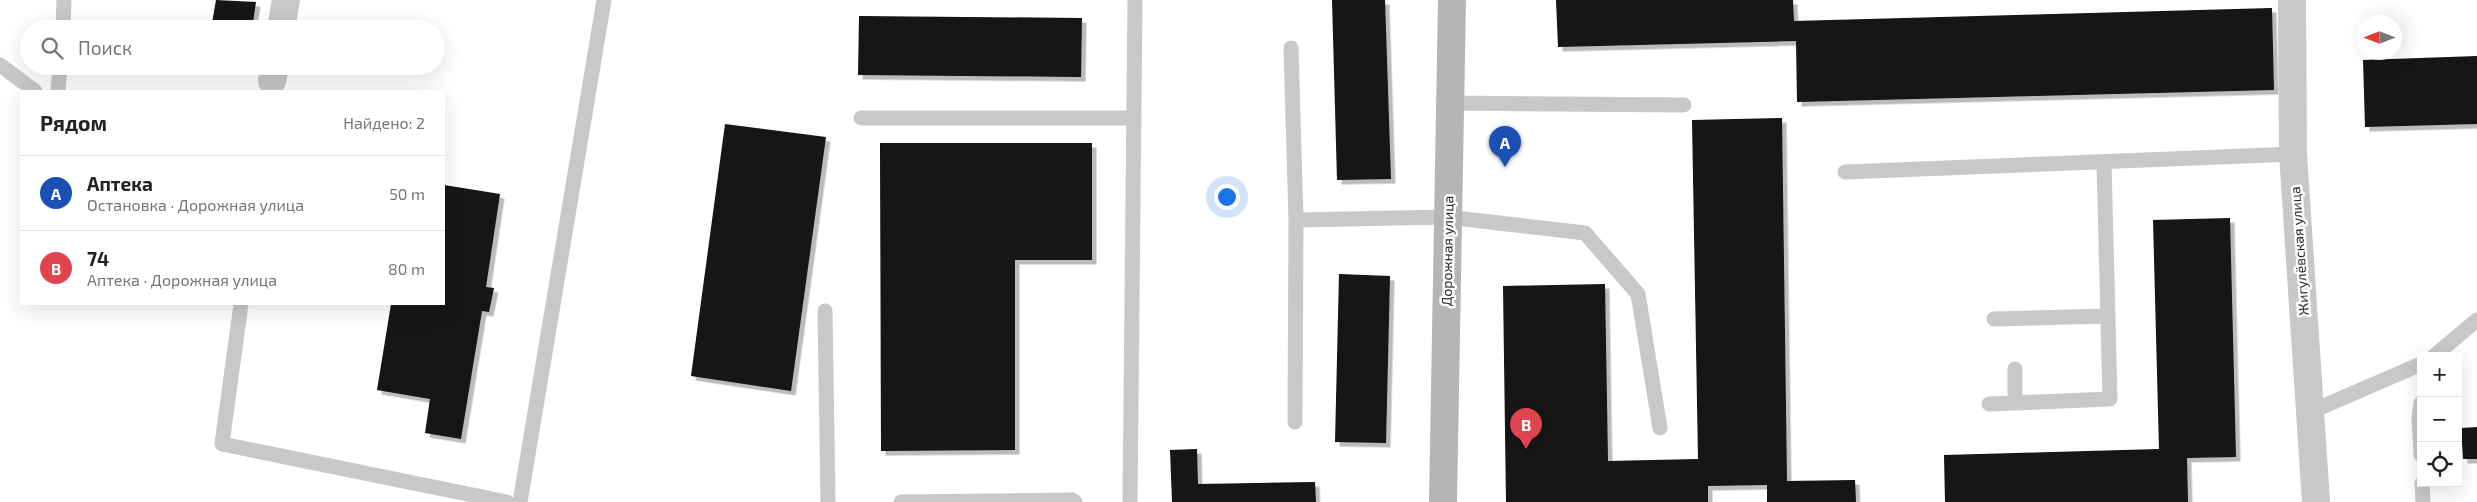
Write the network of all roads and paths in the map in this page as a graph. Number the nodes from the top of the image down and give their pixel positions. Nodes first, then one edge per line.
1 (64, 0) edge
2 (286, 0) edge
3 (604, 0) edge
4 (1135, 0) edge
5 (1452, 0) edge
6 (2292, 0) edge
7 (63, 20) edge
8 (283, 20) edge
9 (1291, 48) dead end
10 (0, 65) edge
11 (59, 75) edge
12 (34, 90) edge
13 (58, 90) edge
14 (1450, 103) junction
15 (1684, 105) dead end
16 (861, 118) dead end
17 (1134, 118) junction
18 (2293, 154) junction
19 (2104, 162) junction
20 (1846, 172) dead end
21 (1447, 217) junction
22 (1296, 220) junction
23 (241, 305) edge
24 (825, 311) dead end
25 (2108, 316) junction
26 (1994, 319) dead end
27 (2477, 320) edge
28 (2439, 352) edge
29 (2417, 366) edge
30 (2015, 369) dead end
31 (2015, 403) junction
32 (1989, 404) dead end
33 (2310, 412) junction
34 (1295, 422) dead end
35 (1660, 428) dead end
36 (2422, 487) edge
37 (507, 502) edge
38 (520, 502) edge
39 (828, 502) edge
40 (901, 502) edge
41 (1075, 502) edge
42 (1130, 502) edge
43 (1443, 502) edge
44 (2316, 502) edge
45 (2423, 502) edge

1 - 7 lane
2 - 8 street
3 - 38 lane
4 - 17 lane
5 - 14 main road, Дорожная улица
6 - 18 street, Жигулёвская улица
9 - 22 lane
10 - 12 lane
11 - 13 lane
14 - 15 lane
14 - 21 main road, Дорожная улица
16 - 17 lane
17 - 42 lane
18 - 19 lane
18 - 33 street, Жигулёвская улица
19 - 20 lane
19 - 25 lane
21 - 22 lane
21 - 35 lane
21 - 43 main road, Дорожная улица
22 - 34 lane
23 - 37 lane
24 - 39 lane
25 - 26 lane
25 - 31 lane
27 - 28 lane
29 - 33 lane
30 - 31 lane
31 - 32 lane
33 - 44 street, Жигулёвская улица
36 - 45 lane
40 - 41 lane

